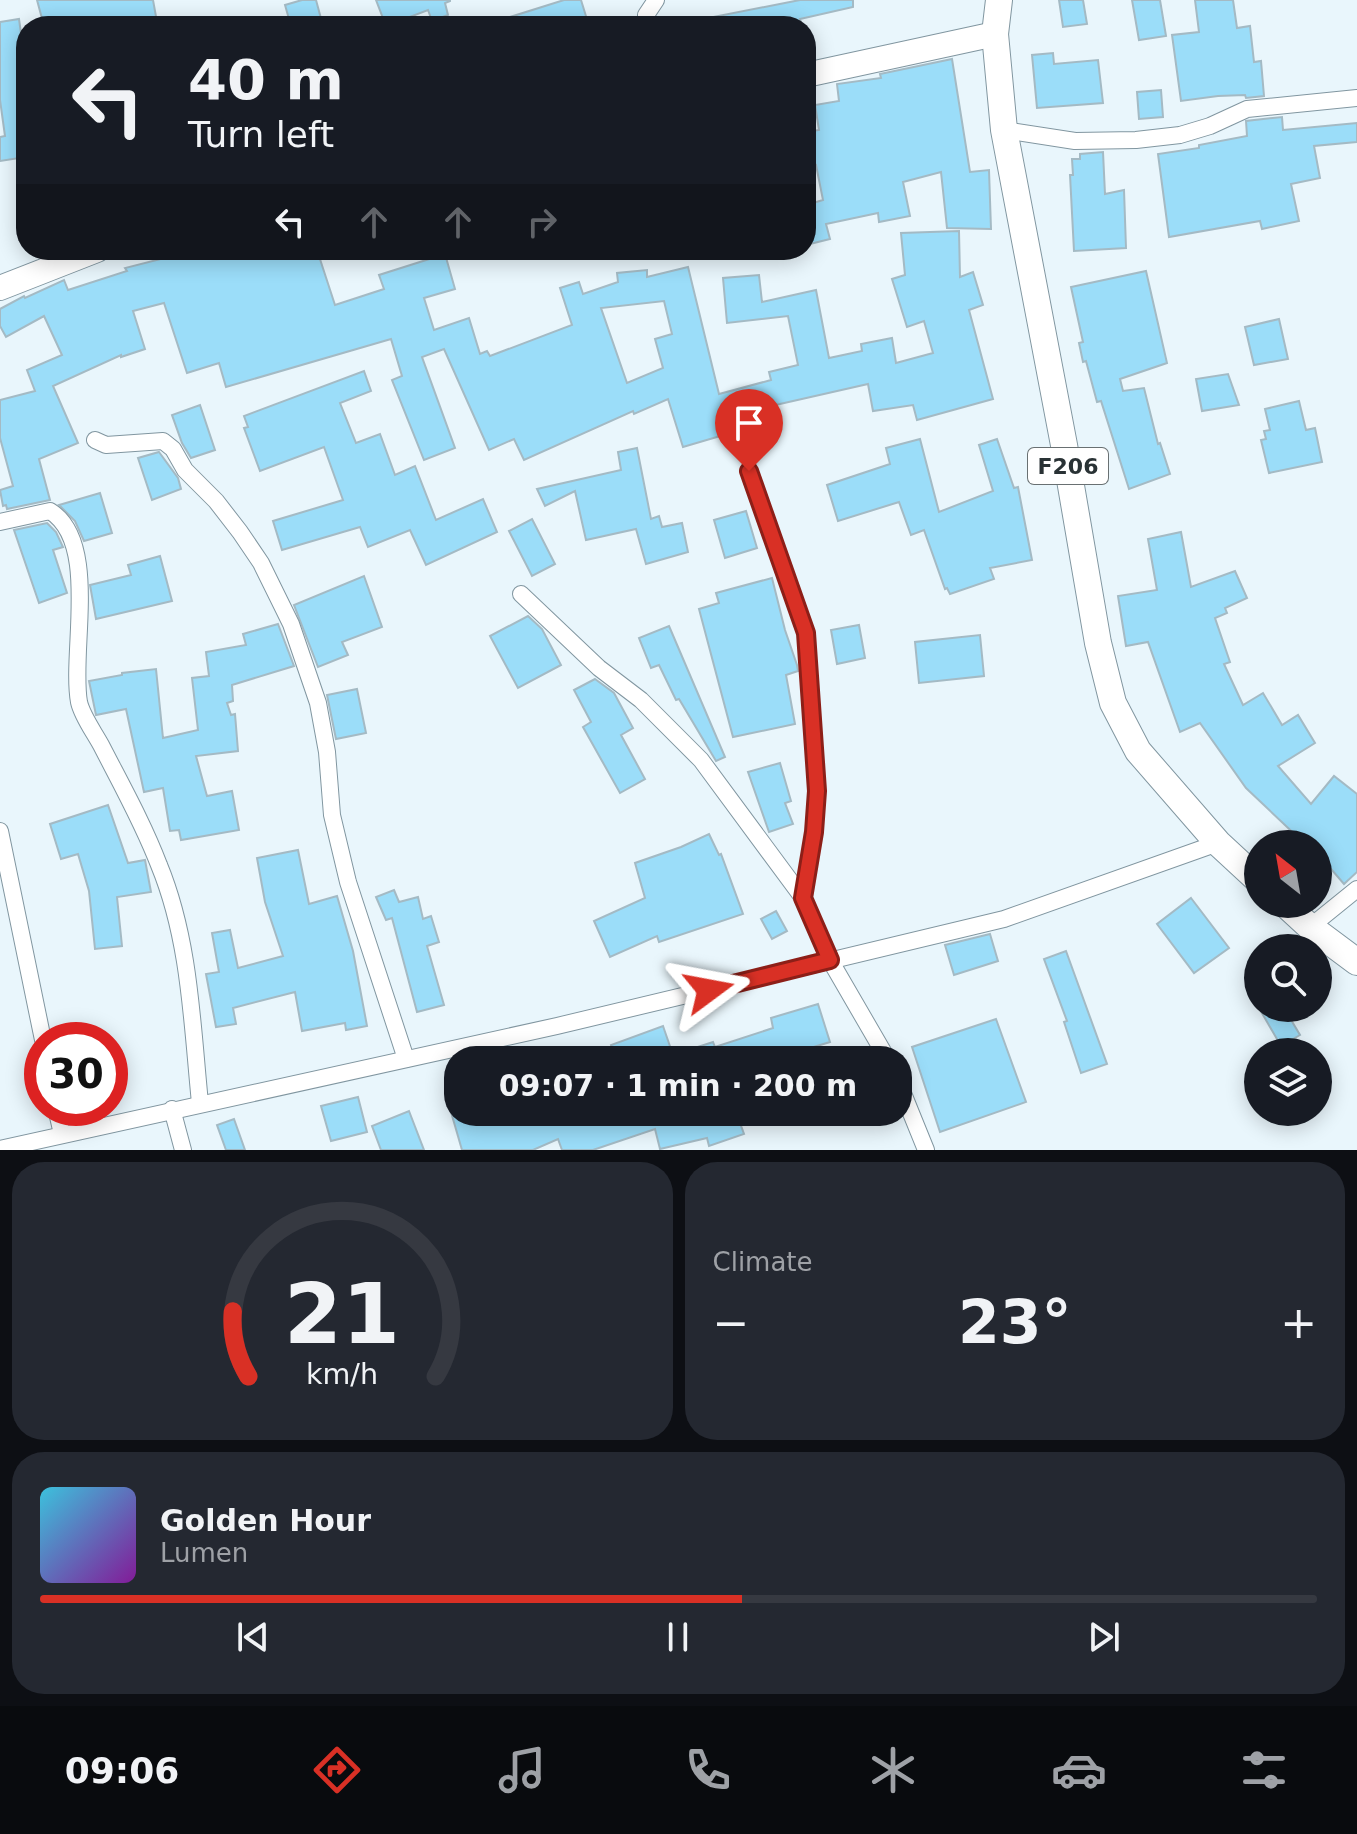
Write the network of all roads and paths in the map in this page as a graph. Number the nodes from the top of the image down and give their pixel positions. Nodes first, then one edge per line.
1 (999, 0) edge
2 (995, 34) junction
3 (816, 73) edge
4 (1357, 98) edge
5 (1004, 130) junction
6 (70, 260) edge
7 (1, 286) edge
8 (95, 440) dead end
9 (749, 471) dead end
10 (0, 522) edge
11 (521, 594) dead end
12 (0, 831) edge
13 (1218, 843) junction
14 (1244, 867) edge
15 (6, 886) edge
16 (1357, 889) edge
17 (803, 898) junction
18 (1300, 918) edge
19 (1310, 927) junction
20 (830, 960) junction
21 (1357, 962) edge
22 (39, 1022) edge
23 (880, 1046) edge
24 (406, 1059) junction
25 (200, 1103) junction
26 (172, 1109) junction
27 (912, 1116) edge
28 (60, 1126) edge
29 (62, 1134) junction
30 (0, 1149) edge
31 (183, 1150) edge
32 (926, 1150) edge

1 - 2 main road, F206
2 - 3 main road
2 - 5 main road, F206
4 - 5 street
5 - 13 main road, F206
6 - 7 main road
8 - 24 street
9 - 17 street
10 - 25 street
11 - 17 street
12 - 15 street
13 - 14 main road, F206
13 - 20 street
15 - 22 street
16 - 19 street
17 - 20 street
18 - 19 main road
19 - 21 main road
20 - 23 street
20 - 24 street
24 - 25 street
25 - 26 street
26 - 29 street
26 - 31 street
27 - 32 street
28 - 29 street
29 - 30 street

